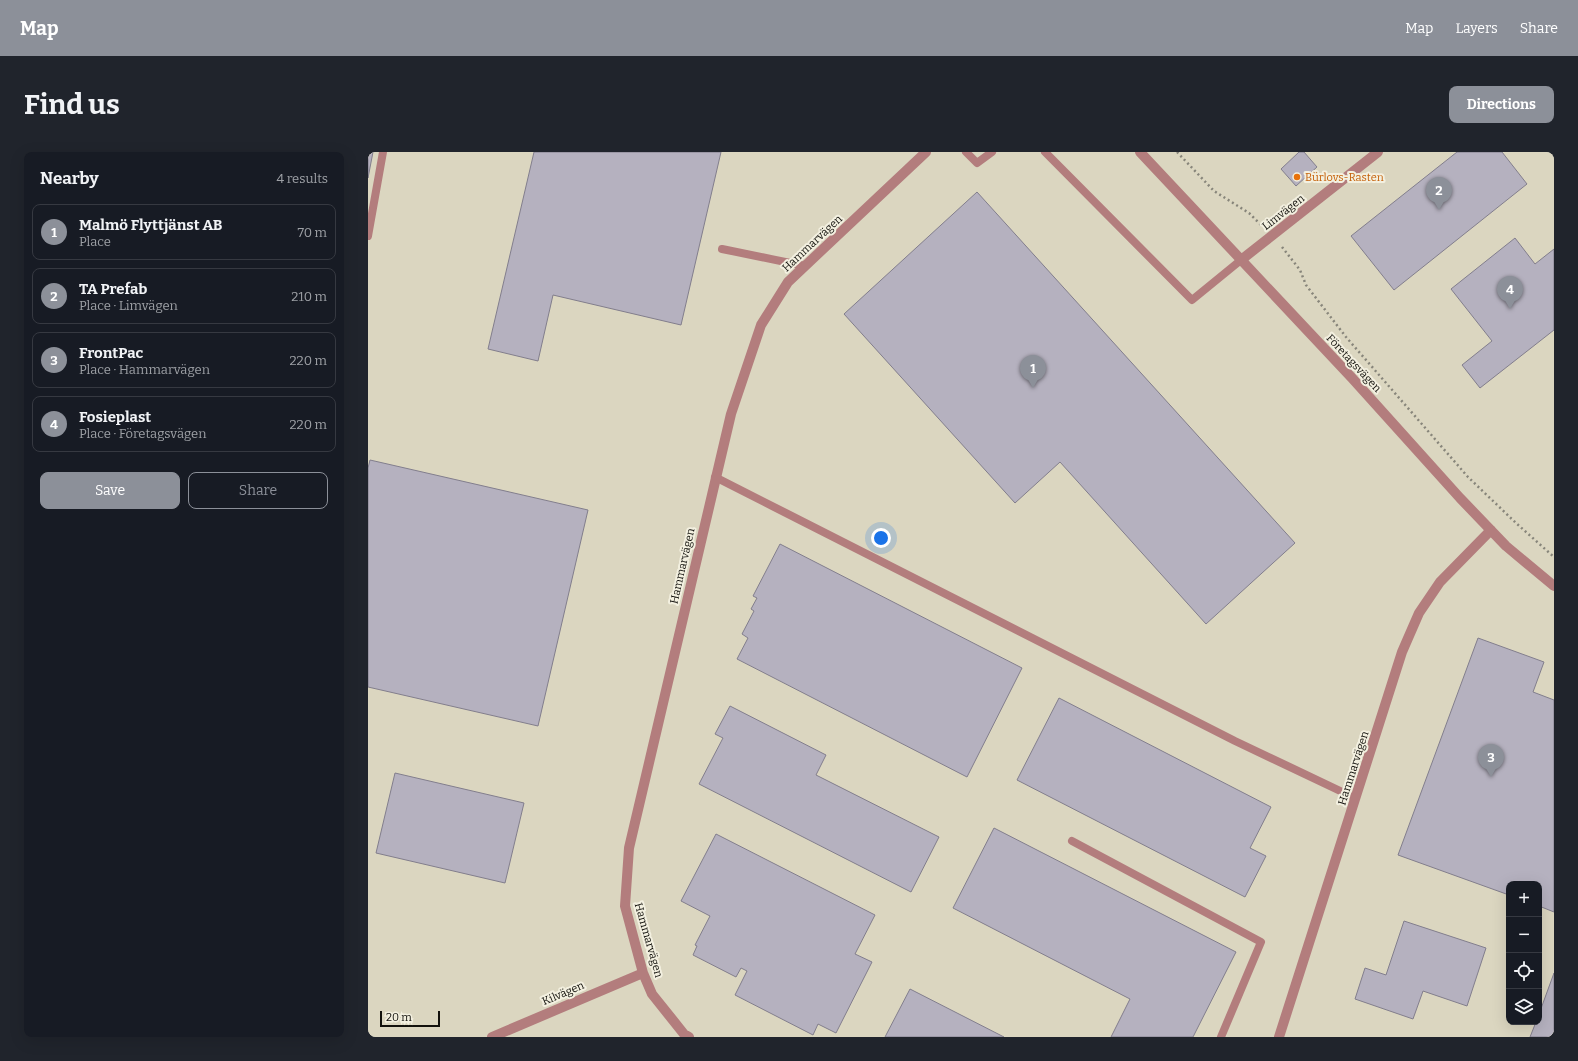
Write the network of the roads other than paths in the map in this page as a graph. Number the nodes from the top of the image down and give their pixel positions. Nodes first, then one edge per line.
1 (383, 152) edge
2 (926, 152) edge
3 (966, 152) edge
4 (992, 152) edge
5 (1046, 152) edge
6 (1140, 152) edge
7 (1378, 152) edge
8 (368, 236) edge
9 (722, 249) dead end
10 (1241, 260) junction
11 (805, 266) junction
12 (715, 477) junction
13 (1492, 530) junction
14 (1554, 586) edge
15 (1356, 798) junction
16 (1072, 841) dead end
17 (643, 973) junction
18 (492, 1037) edge
19 (689, 1037) edge
20 (1221, 1037) edge
21 (1279, 1037) edge

1 - 8 lane
2 - 11 street, Hammarvägen
3 - 4 lane
5 - 10 lane
6 - 10 street, Företagsvägen
7 - 10 street, Limvägen
9 - 11 lane
10 - 13 street, Företagsvägen
11 - 12 street, Hammarvägen
12 - 15 lane
12 - 17 street, Hammarvägen
13 - 14 street, Företagsvägen
13 - 15 street, Hammarvägen
15 - 21 street, Hammarvägen
16 - 20 lane
17 - 18 street, Kilvägen
17 - 19 street, Hammarvägen

